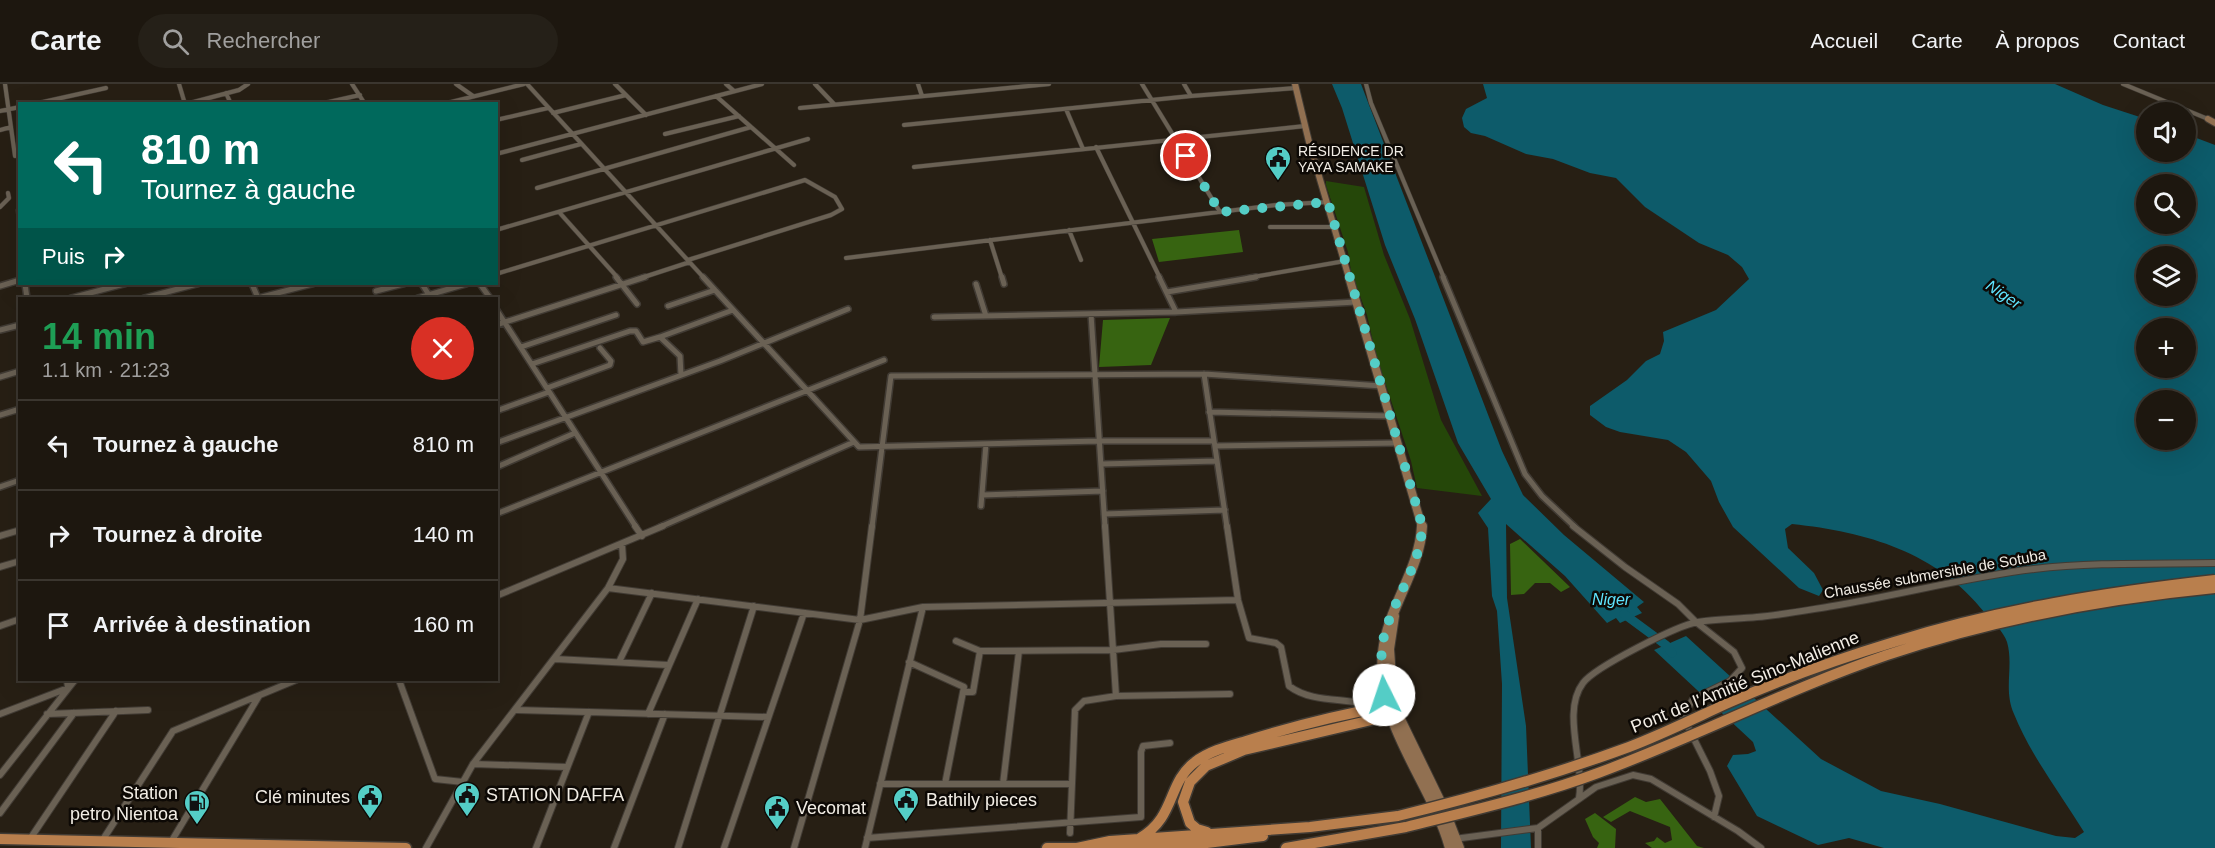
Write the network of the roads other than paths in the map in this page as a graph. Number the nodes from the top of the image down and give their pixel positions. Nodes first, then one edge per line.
1 (5, 84) edge
2 (178, 84) edge
3 (248, 84) edge
4 (352, 84) edge
5 (456, 84) edge
6 (525, 84) edge
7 (615, 84) edge
8 (726, 84) edge
9 (762, 84) edge
10 (815, 84) edge
11 (918, 84) edge
12 (951, 84) edge
13 (1049, 84) edge
14 (1142, 84) edge
15 (1184, 84) edge
16 (1366, 84) edge
17 (2123, 84) edge
18 (1295, 86) edge
19 (106, 88) dead end
20 (734, 91) junction
21 (226, 93) junction
22 (954, 93) junction
23 (360, 95) junction
24 (626, 95) junction
25 (473, 96) junction
26 (716, 96) junction
27 (922, 96) junction
28 (1191, 96) junction
29 (1151, 100) junction
30 (42, 102) edge
31 (184, 102) edge
32 (192, 102) edge
33 (230, 102) edge
34 (329, 102) edge
35 (364, 102) edge
36 (450, 102) edge
37 (834, 104) junction
38 (18, 106) edge
39 (548, 108) junction
40 (800, 108) dead end
41 (8, 109) junction
42 (1066, 109) junction
43 (0, 111) edge
44 (553, 113) junction
45 (646, 115) junction
46 (9, 116) junction
47 (739, 116) junction
48 (0, 118) edge
49 (498, 120) edge
50 (2213, 120) edge
51 (904, 125) dead end
52 (1305, 126) junction
53 (751, 127) junction
54 (11, 128) junction
55 (0, 130) edge
56 (573, 134) junction
57 (665, 134) dead end
58 (1175, 138) junction
59 (808, 139) dead end
60 (18, 141) edge
61 (13, 142) junction
62 (581, 144) junction
63 (1095, 147) junction
64 (776, 148) junction
65 (1083, 149) junction
66 (498, 153) edge
67 (15, 156) dead end
68 (522, 160) dead end
69 (794, 165) dead end
70 (914, 167) dead end
71 (604, 169) junction
72 (537, 188) dead end
73 (626, 192) junction
74 (8, 193) dead end
75 (1328, 202) junction
76 (0, 207) edge
77 (559, 212) junction
78 (1220, 212) junction
79 (1133, 222) junction
80 (656, 225) junction
81 (1270, 227) dead end
82 (1335, 227) junction
83 (498, 229) edge
84 (1069, 230) junction
85 (990, 240) junction
86 (590, 246) junction
87 (846, 258) dead end
88 (1081, 260) dead end
89 (689, 261) junction
90 (1345, 261) junction
91 (498, 273) edge
92 (18, 281) edge
93 (622, 283) junction
94 (976, 284) dead end
95 (1004, 284) dead end
96 (120, 285) edge
97 (193, 285) edge
98 (308, 285) edge
99 (400, 285) edge
100 (423, 285) edge
101 (463, 285) edge
102 (0, 286) edge
103 (715, 290) junction
104 (376, 291) dead end
105 (1167, 292) junction
106 (429, 295) junction
107 (75, 297) edge
108 (148, 297) edge
109 (262, 297) edge
110 (422, 297) edge
111 (1356, 302) junction
112 (637, 304) dead end
113 (668, 306) dead end
114 (848, 309) dead end
115 (733, 310) junction
116 (498, 312) edge
117 (1176, 312) junction
118 (1091, 314) junction
119 (616, 315) dead end
120 (986, 316) junction
121 (934, 317) dead end
122 (505, 322) junction
123 (498, 324) edge
124 (18, 326) edge
125 (0, 330) edge
126 (660, 337) junction
127 (764, 343) junction
128 (521, 347) junction
129 (600, 348) dead end
130 (884, 360) dead end
131 (532, 364) junction
132 (18, 372) edge
133 (1204, 374) junction
134 (681, 375) junction
135 (1095, 375) junction
136 (0, 377) edge
137 (1382, 386) junction
138 (548, 390) junction
139 (807, 391) junction
140 (18, 410) edge
141 (498, 410) edge
142 (1209, 412) junction
143 (0, 415) edge
144 (1390, 416) junction
145 (566, 417) junction
146 (575, 433) junction
147 (1099, 441) junction
148 (498, 442) edge
149 (854, 442) junction
150 (1214, 443) junction
151 (1397, 443) junction
152 (986, 444) junction
153 (882, 447) junction
154 (1217, 461) junction
155 (1101, 464) junction
156 (499, 466) dead end
157 (602, 473) junction
158 (18, 481) edge
159 (0, 487) edge
160 (1102, 491) junction
161 (982, 495) junction
162 (981, 506) dead end
163 (1225, 510) junction
164 (498, 513) edge
165 (1104, 514) junction
166 (18, 531) edge
167 (0, 536) edge
168 (642, 536) junction
169 (622, 544) junction
170 (18, 562) edge
171 (2215, 563) edge
172 (0, 567) edge
173 (2215, 580) edge
174 (608, 588) junction
175 (2215, 588) edge
176 (652, 593) junction
177 (498, 595) edge
178 (698, 599) junction
179 (1238, 600) junction
180 (1110, 603) junction
181 (754, 606) junction
182 (1395, 606) joint
183 (923, 607) junction
184 (804, 613) junction
185 (1708, 619) joint
186 (18, 620) edge
187 (860, 620) junction
188 (1696, 621) junction
189 (0, 626) edge
190 (1670, 633) joint
191 (956, 641) dead end
192 (1206, 644) dead end
193 (1113, 650) junction
194 (980, 651) junction
195 (1018, 651) junction
196 (555, 659) junction
197 (619, 662) junction
198 (909, 662) junction
199 (668, 665) junction
200 (67, 681) edge
201 (74, 681) edge
202 (293, 681) edge
203 (399, 681) edge
204 (68, 688) junction
205 (963, 692) junction
206 (260, 694) junction
207 (1230, 694) dead end
208 (1116, 696) junction
209 (148, 710) dead end
210 (517, 710) junction
211 (1388, 710) junction
212 (116, 711) junction
213 (589, 712) junction
214 (74, 713) junction
215 (0, 714) edge
216 (47, 714) junction
217 (648, 714) junction
218 (666, 714) junction
219 (719, 716) junction
220 (768, 717) junction
221 (1170, 742) dead end
222 (473, 764) junction
223 (567, 767) junction
224 (0, 775) edge
225 (463, 782) junction
226 (880, 784) junction
227 (945, 784) junction
228 (1003, 784) junction
229 (1072, 784) junction
230 (1579, 798) junction
231 (0, 813) edge
232 (1714, 817) junction
233 (1070, 822) junction
234 (1310, 827) junction
235 (1535, 829) junction
236 (1218, 833) junction
237 (1070, 834) dead end
238 (867, 837) junction
239 (0, 839) edge
240 (1138, 839) junction
241 (38, 842) edge
242 (101, 842) junction
243 (171, 843) junction
244 (1453, 843) edge
245 (284, 846) edge
246 (1303, 847) edge
247 (406, 848) edge
248 (426, 848) edge
249 (536, 848) edge
250 (614, 848) edge
251 (678, 848) edge
252 (724, 848) edge
253 (794, 848) edge
254 (865, 848) edge
255 (1047, 848) edge
256 (1077, 848) edge
257 (1286, 848) edge
258 (1538, 848) edge
259 (1761, 848) edge

1 - 41 street
2 - 31 street
3 - 21 street
4 - 23 street
5 - 25 street
6 - 25 street
6 - 39 street
7 - 24 street
8 - 20 street
9 - 20 street
10 - 37 street
11 - 27 street
12 - 22 street
13 - 22 street
14 - 29 street
15 - 28 street
16 - 188 street
17 - 50 street
18 - 28 street
18 - 52 main road
19 - 30 street
20 - 26 street
21 - 32 street
21 - 33 street
22 - 27 street
23 - 34 street
23 - 35 street
24 - 44 street
24 - 45 street
25 - 36 street
26 - 45 street
26 - 47 street
27 - 37 street
28 - 29 street
29 - 42 street
29 - 58 street
37 - 40 street
38 - 41 street
39 - 44 street
39 - 49 street
41 - 43 street
41 - 46 street
42 - 51 street
42 - 65 street
44 - 56 street
45 - 56 street
46 - 48 street
46 - 54 street
47 - 53 street
47 - 57 street
52 - 58 street
52 - 75 main road
53 - 64 street
53 - 71 street
54 - 55 street
54 - 61 street
56 - 62 street
56 - 66 street
58 - 63 street
58 - 78 street
59 - 64 street
60 - 61 street
61 - 67 street
62 - 68 street
62 - 71 street
63 - 65 street
63 - 79 street
64 - 69 street
64 - 73 street
65 - 70 street
71 - 72 street
71 - 73 street
73 - 77 street
73 - 80 street
74 - 76 street
75 - 78 street
75 - 82 main road
77 - 83 street
77 - 86 street
78 - 79 street
79 - 84 street
79 - 105 street
80 - 86 street
80 - 89 street
80 - 89 street
81 - 82 street
82 - 90 main road
84 - 85 street
84 - 88 street
85 - 87 street
85 - 95 street
86 - 91 street
86 - 93 street
89 - 93 street
89 - 103 street
90 - 105 street
90 - 111 main road
92 - 102 street
93 - 112 street
93 - 122 street
94 - 120 street
96 - 107 street
97 - 108 street
98 - 109 street
99 - 104 street
100 - 106 street
101 - 106 street
103 - 113 street
103 - 115 street
105 - 117 street
106 - 110 street
111 - 117 street
111 - 137 main road
114 - 127 street
115 - 126 street
115 - 127 street
116 - 122 street
117 - 118 street
118 - 120 street
118 - 135 street
119 - 128 street
120 - 121 street
122 - 123 street
122 - 128 street
124 - 125 street
126 - 131 street
126 - 134 street
127 - 134 street
127 - 139 street
128 - 131 street
129 - 138 street
130 - 139 street
131 - 138 street
132 - 136 street
133 - 135 street
133 - 137 street
133 - 142 street
134 - 145 street
135 - 147 street
135 - 153 street
137 - 144 main road
138 - 141 street
138 - 145 street
139 - 149 street
139 - 157 street
140 - 143 street
142 - 144 street
142 - 150 street
144 - 151 main road
145 - 146 street
145 - 148 street
146 - 156 street
146 - 157 street
147 - 150 street
147 - 152 street
147 - 155 street
149 - 153 street
149 - 168 street
150 - 151 street
150 - 154 street
151 - 182 main road
152 - 153 street
152 - 161 street
153 - 187 street
154 - 155 street
154 - 163 street
155 - 160 street
157 - 164 street
157 - 168 street
158 - 159 street
160 - 161 street
160 - 165 street
161 - 162 street
163 - 165 street
163 - 179 street
165 - 180 street
166 - 167 street
168 - 169 street
169 - 174 street
169 - 177 street
170 - 172 street
171 - 185 street, Chaussée submersible de Sotuba
173 - 234 main road, Pont de l'Amitié Sino-Malienne, bridge
174 - 176 street
174 - 196 street
175 - 246 main road, Pont de l'Amitié Sino-Malienne, bridge
176 - 178 street
176 - 197 street
178 - 181 street
178 - 199 street
179 - 180 street
179 - 211 street
180 - 183 street
180 - 193 street
181 - 184 street
181 - 219 street
182 - 211 main road
183 - 187 street
183 - 198 street
184 - 187 street
184 - 220 street
185 - 188 street, Chaussée submersible de Sotuba
186 - 189 street
187 - 253 street
188 - 190 street
188 - 232 street
190 - 230 street
191 - 194 street
192 - 193 street
193 - 195 street
193 - 208 street
194 - 195 street
194 - 205 street
195 - 228 street
196 - 197 street
196 - 210 street
197 - 199 street
198 - 205 street
198 - 226 street
199 - 217 street
200 - 204 street
201 - 204 street
202 - 206 street
203 - 225 street
204 - 215 street
204 - 216 street
205 - 227 street
206 - 242 street
206 - 243 street
207 - 208 street
208 - 229 street
209 - 212 street
210 - 213 street
210 - 222 street
211 - 236 main road
211 - 240 main road
211 - 244 main road
212 - 214 street
212 - 241 street
213 - 217 street
213 - 223 street
214 - 216 street
214 - 231 street
216 - 224 street
217 - 218 street
218 - 219 street
218 - 250 street
219 - 220 street
219 - 251 street
220 - 252 street
221 - 233 street
222 - 223 street
222 - 225 street
223 - 249 street
225 - 248 street
226 - 227 street
226 - 238 street
227 - 228 street
228 - 229 street
229 - 233 street
230 - 232 street
230 - 235 street
232 - 259 street
233 - 237 street
233 - 238 street
234 - 236 main road
234 - 256 main road
235 - 244 street
235 - 258 street
236 - 240 main road
238 - 254 street
239 - 241 main road
240 - 256 main road
241 - 242 main road
242 - 243 main road
243 - 245 main road
245 - 247 main road
246 - 257 main road, Pont de l'Amitié Sino-Malienne
255 - 256 main road

